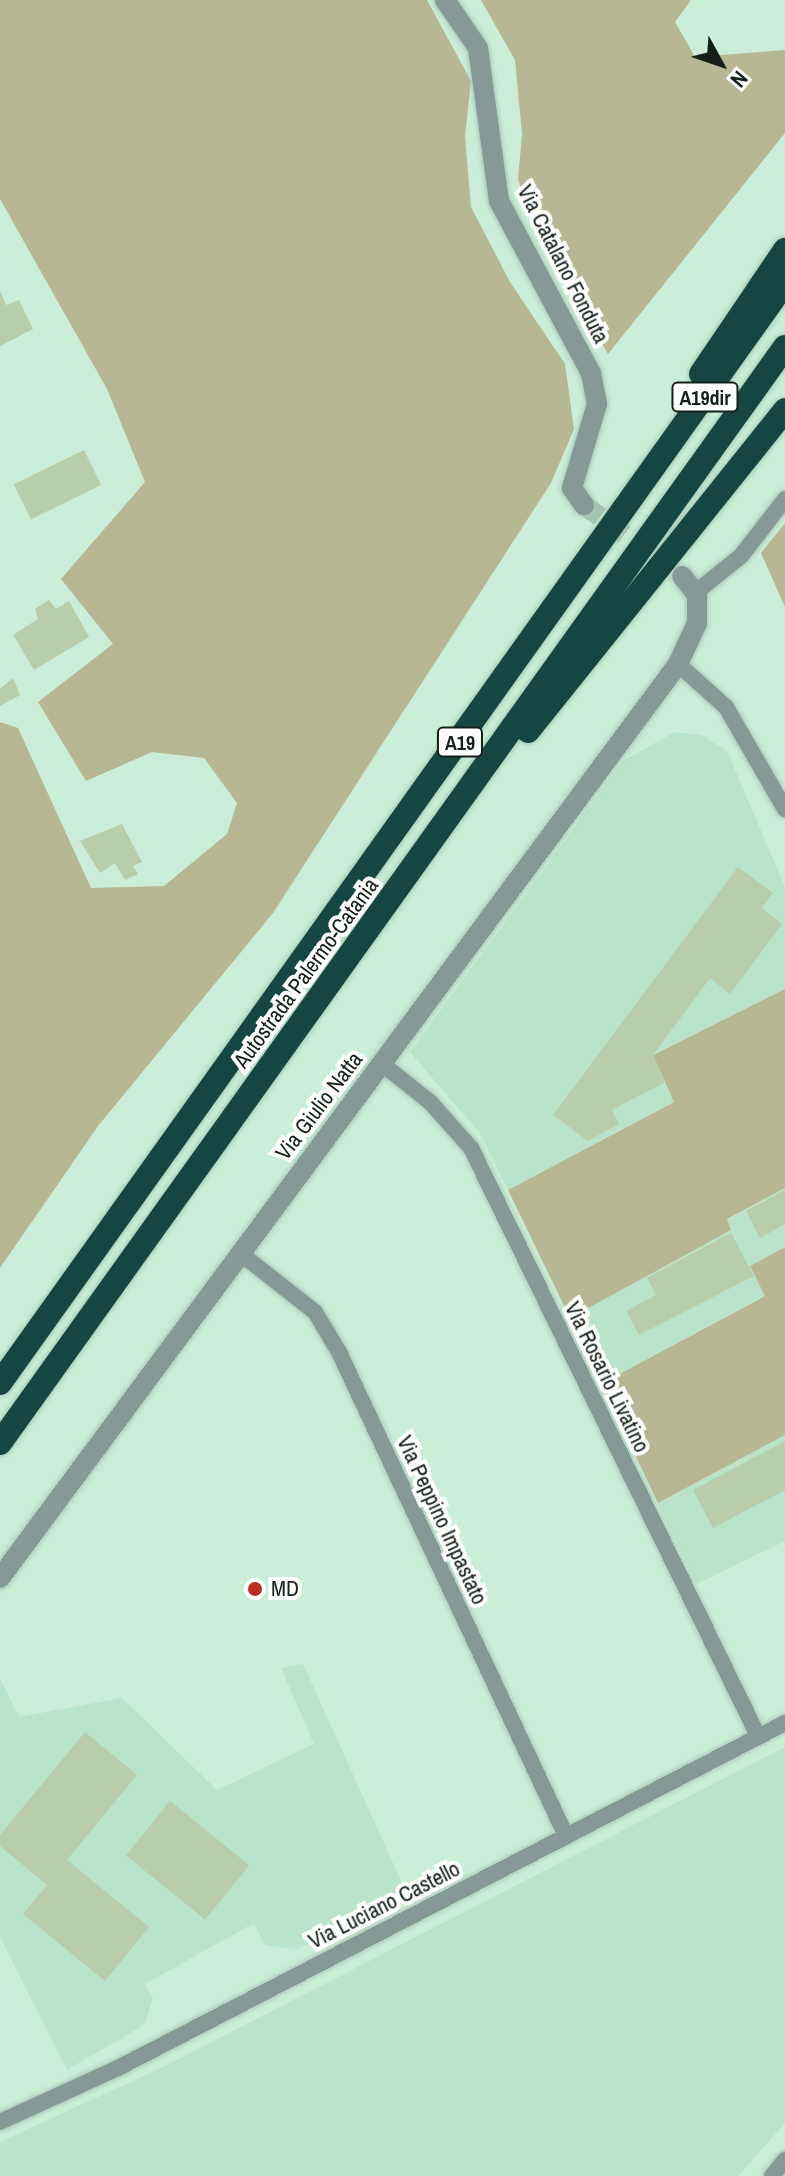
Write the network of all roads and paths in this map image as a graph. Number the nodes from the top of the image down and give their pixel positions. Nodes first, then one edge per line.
1 (445, 0) edge
2 (785, 250) edge
3 (785, 283) edge
4 (785, 347) edge
5 (785, 410) edge
6 (785, 499) edge
7 (584, 505) tunnel mouth
8 (625, 512) joint
9 (654, 534) joint
10 (682, 576) tunnel mouth
11 (695, 593) junction
12 (678, 664) junction
13 (785, 809) edge
14 (453, 813) junction
15 (296, 973) junction
16 (381, 1063) junction
17 (240, 1253) junction
18 (0, 1383) edge
19 (0, 1443) edge
20 (0, 1578) edge
21 (785, 1723) edge
22 (758, 1736) junction
23 (566, 1836) junction
24 (0, 2122) edge
25 (785, 2160) edge
26 (772, 2176) edge

1 - 7 street, Via Catalano Fonduta
2 - 15 highway
3 - 8 highway, A19dir
4 - 9 highway, A19dir
5 - 14 highway
6 - 11 street
8 - 15 highway, Autostrada Palermo-Catania / A19
9 - 14 highway, Autostrada Palermo-Catania / A19
10 - 11 street
11 - 12 street, Via Giulio Natta
12 - 13 street
12 - 16 street, Via Giulio Natta
14 - 19 highway, Autostrada Palermo-Catania / A19
15 - 18 highway, Autostrada Palermo-Catania / A19
16 - 17 street, Via Giulio Natta
16 - 22 street, Via Rosario Livatino
17 - 20 street, Via Giulio Natta
17 - 23 street, Via Peppino Impastato
21 - 22 street, Via Luciano Castello
22 - 23 street, Via Luciano Castello
23 - 24 street, Via Luciano Castello
25 - 26 street

